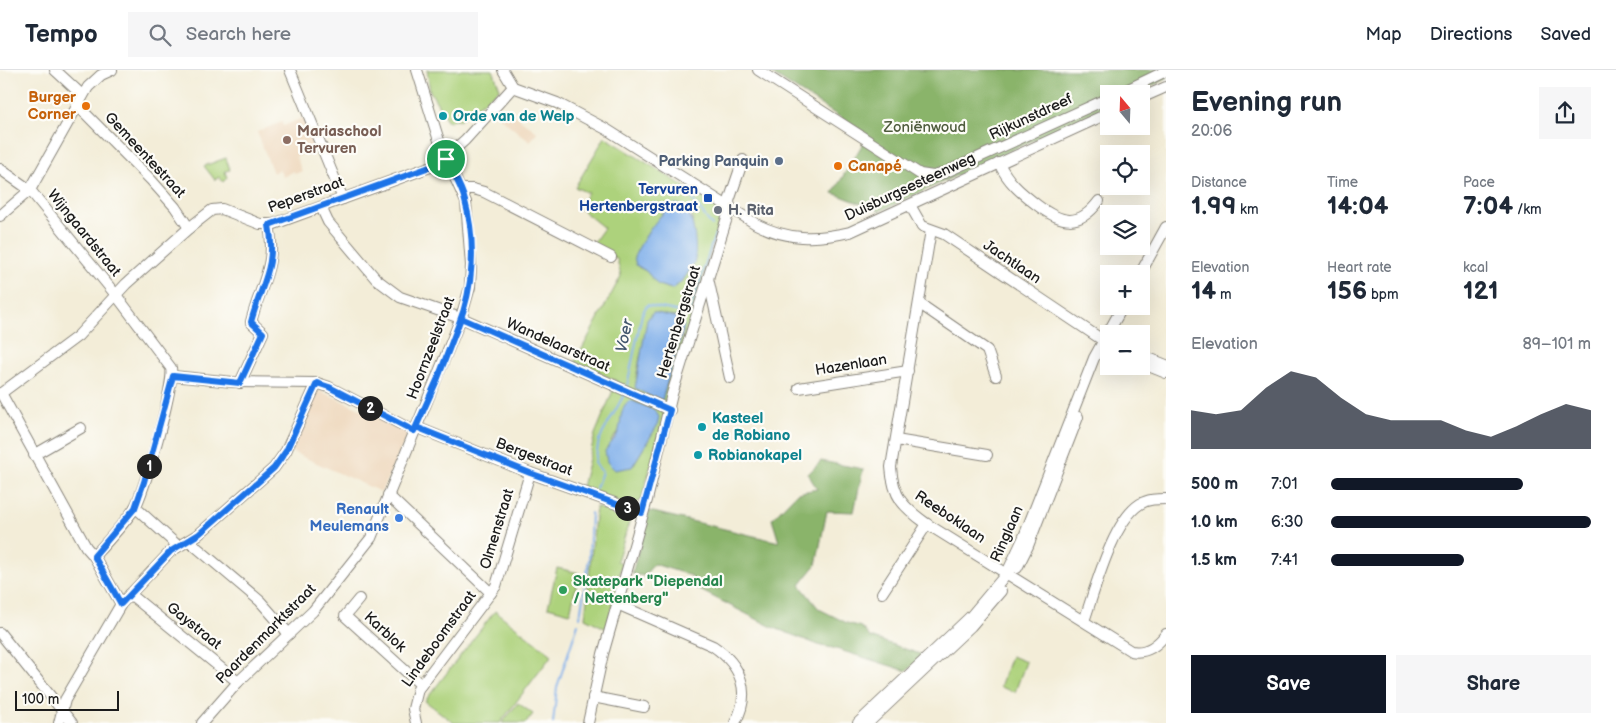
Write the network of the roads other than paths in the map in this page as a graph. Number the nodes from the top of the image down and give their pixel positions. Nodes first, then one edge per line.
1 (55, 70) edge
2 (112, 70) edge
3 (290, 70) edge
4 (417, 70) edge
5 (503, 70) edge
6 (758, 70) edge
7 (1166, 72) edge
8 (1138, 85) edge
9 (513, 87) junction
10 (1166, 87) edge
11 (1150, 94) edge
12 (80, 100) junction
13 (1100, 102) edge
14 (1100, 117) edge
15 (446, 159) junction
16 (743, 160) dead end
17 (999, 163) junction
18 (0, 169) edge
19 (461, 189) junction
20 (30, 190) junction
21 (343, 199) junction
22 (1099, 201) dead end
23 (910, 205) junction
24 (321, 207) junction
25 (730, 208) junction
26 (0, 216) edge
27 (269, 225) junction
28 (1166, 227) edge
29 (189, 228) junction
30 (931, 230) junction
31 (611, 257) dead end
32 (1145, 265) edge
33 (708, 278) junction
34 (116, 295) junction
35 (920, 304) junction
36 (461, 318) junction
37 (1100, 338) edge
38 (1100, 351) edge
39 (1150, 359) edge
40 (1166, 365) edge
41 (1150, 366) edge
42 (908, 371) junction
43 (1166, 373) edge
44 (173, 376) junction
45 (996, 376) dead end
46 (730, 378) dead end
47 (240, 383) junction
48 (317, 383) junction
49 (799, 388) dead end
50 (0, 393) edge
51 (670, 410) junction
52 (81, 428) dead end
53 (415, 429) junction
54 (896, 440) junction
55 (34, 455) junction
56 (987, 455) dead end
57 (530, 473) junction
58 (388, 495) junction
59 (1166, 498) edge
60 (135, 508) junction
61 (642, 513) junction
62 (927, 524) junction
63 (189, 541) junction
64 (178, 546) junction
65 (94, 556) junction
66 (1010, 574) junction
67 (491, 593) junction
68 (882, 593) dead end
69 (130, 594) junction
70 (358, 599) dead end
71 (121, 604) junction
72 (617, 604) junction
73 (1084, 621) junction
74 (0, 633) edge
75 (290, 634) junction
76 (1166, 634) edge
77 (238, 682) junction
78 (421, 686) junction
79 (593, 697) junction
80 (644, 707) dead end
81 (62, 712) junction
82 (59, 723) edge
83 (72, 723) edge
84 (202, 723) edge
85 (416, 723) edge
86 (588, 723) edge
87 (736, 723) edge
88 (858, 723) edge
89 (868, 723) edge

1 - 12 street, Gemeentestraat
2 - 12 street
3 - 21 street
4 - 15 street, Hoornzeelstraat
5 - 9 street
6 - 13 street, Rijkunstdreef
7 - 8 street
9 - 15 street
9 - 25 street, Duisburgsesteenweg
10 - 11 street
12 - 20 street
12 - 29 street, Gemeentestraat
14 - 17 street, Duisburgsesteenweg
15 - 19 street, Hoornzeelstraat
15 - 21 street, Peperstraat
16 - 25 street, Hertenbergstraat
17 - 22 street
17 - 23 street, Duisburgsesteenweg
18 - 20 street, Wijngaardstraat
19 - 31 street
19 - 36 street, Hoornzeelstraat
20 - 26 street
20 - 34 street, Wijngaardstraat
21 - 24 street, Peperstraat
23 - 25 street, Duisburgsesteenweg
23 - 30 street, Jachtlaan
24 - 27 street, Peperstraat
24 - 36 street, Wandelaarstraat
25 - 33 street, Hertenbergstraat
27 - 29 street, Peperstraat
27 - 47 street
28 - 32 street
29 - 34 street, Peperstraat
30 - 35 street, Reeboklaan
30 - 37 street, Jachtlaan
33 - 46 street
33 - 51 street, Hertenbergstraat
34 - 44 street, Wijngaardstraat
34 - 50 street, Peperstraat
35 - 42 street, Reeboklaan
35 - 45 street
36 - 51 street, Wandelaarstraat
36 - 53 street, Hoornzeelstraat
38 - 66 street, Ringlaan
39 - 40 street
41 - 43 street
42 - 49 street, Hazenlaan
42 - 54 street, Reeboklaan
44 - 47 street
44 - 60 street
47 - 48 street
48 - 53 street, Bergestraat
48 - 63 street
50 - 55 street
51 - 61 street, Hertenbergstraat
52 - 55 street
53 - 57 street, Bergestraat
53 - 58 street, Paardenmarktstraat
54 - 56 street
54 - 62 street, Reeboklaan
55 - 65 street
57 - 61 street, Bergestraat
57 - 67 street, Olmenstraat
58 - 67 street, Lindeboomstraat
58 - 75 street, Paardenmarktstraat
59 - 73 street
60 - 64 street
60 - 65 street
61 - 72 street, Hertenbergstraat
62 - 66 street, Reeboklaan
62 - 68 street
63 - 64 street
63 - 75 street
64 - 69 street
65 - 71 street
66 - 73 street, Reeboklaan
66 - 88 street, Ringlaan
66 - 89 street, Ringlaan
67 - 78 street, Lindeboomstraat
69 - 71 street
69 - 77 street, Gaystraat
70 - 78 street, Karblok
71 - 81 street
72 - 79 street, Hertenbergstraat
72 - 87 street
73 - 76 street, Reeboklaan
74 - 81 street
75 - 77 street, Paardenmarktstraat
77 - 84 street, Paardenmarktstraat
78 - 85 street, Lindeboomstraat
79 - 80 street
79 - 86 street, Hertenbergstraat
81 - 82 street
81 - 83 street

